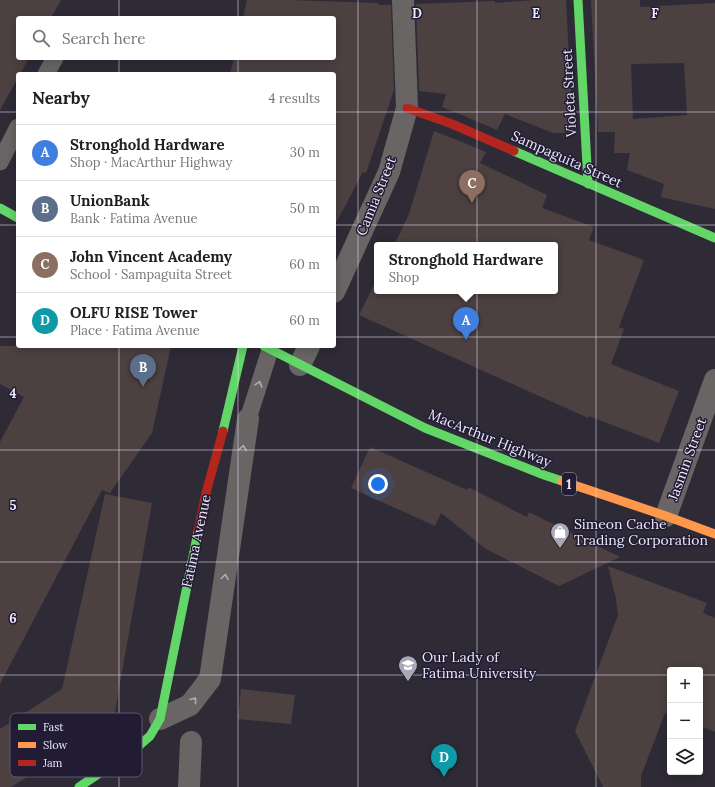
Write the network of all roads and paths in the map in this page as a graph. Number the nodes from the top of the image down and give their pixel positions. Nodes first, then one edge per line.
1 (403, 0) edge
2 (578, 0) edge
3 (54, 60) edge
4 (47, 72) edge
5 (407, 108) junction
6 (16, 132) edge
7 (0, 162) edge
8 (588, 184) junction
9 (0, 208) edge
10 (16, 217) edge
11 (715, 238) edge
12 (336, 288) edge
13 (243, 348) edge
14 (267, 348) edge
15 (304, 355) edge
16 (715, 380) edge
17 (248, 419) joint
18 (666, 516) junction
19 (715, 534) edge
20 (155, 727) junction
21 (142, 741) edge
22 (191, 742) dead end
23 (94, 777) edge
24 (79, 787) edge
25 (189, 787) edge

1 - 5 street, Camia Street
2 - 8 main road, Violeta Street
3 - 4 lane
5 - 8 main road, Sampaguita Street
5 - 12 street, Camia Street
6 - 7 lane
8 - 11 main road, Sampaguita Street
9 - 10 main road
13 - 20 main road, Fatima Avenue
14 - 15 main road, MacArthur Highway / 1
17 -> 14 lane
15 - 18 main road, MacArthur Highway / 1
16 - 18 street, Jasmin Street
20 -> 17 street
18 - 19 main road, MacArthur Highway / 1
20 - 21 main road
22 - 25 street
23 - 24 main road

